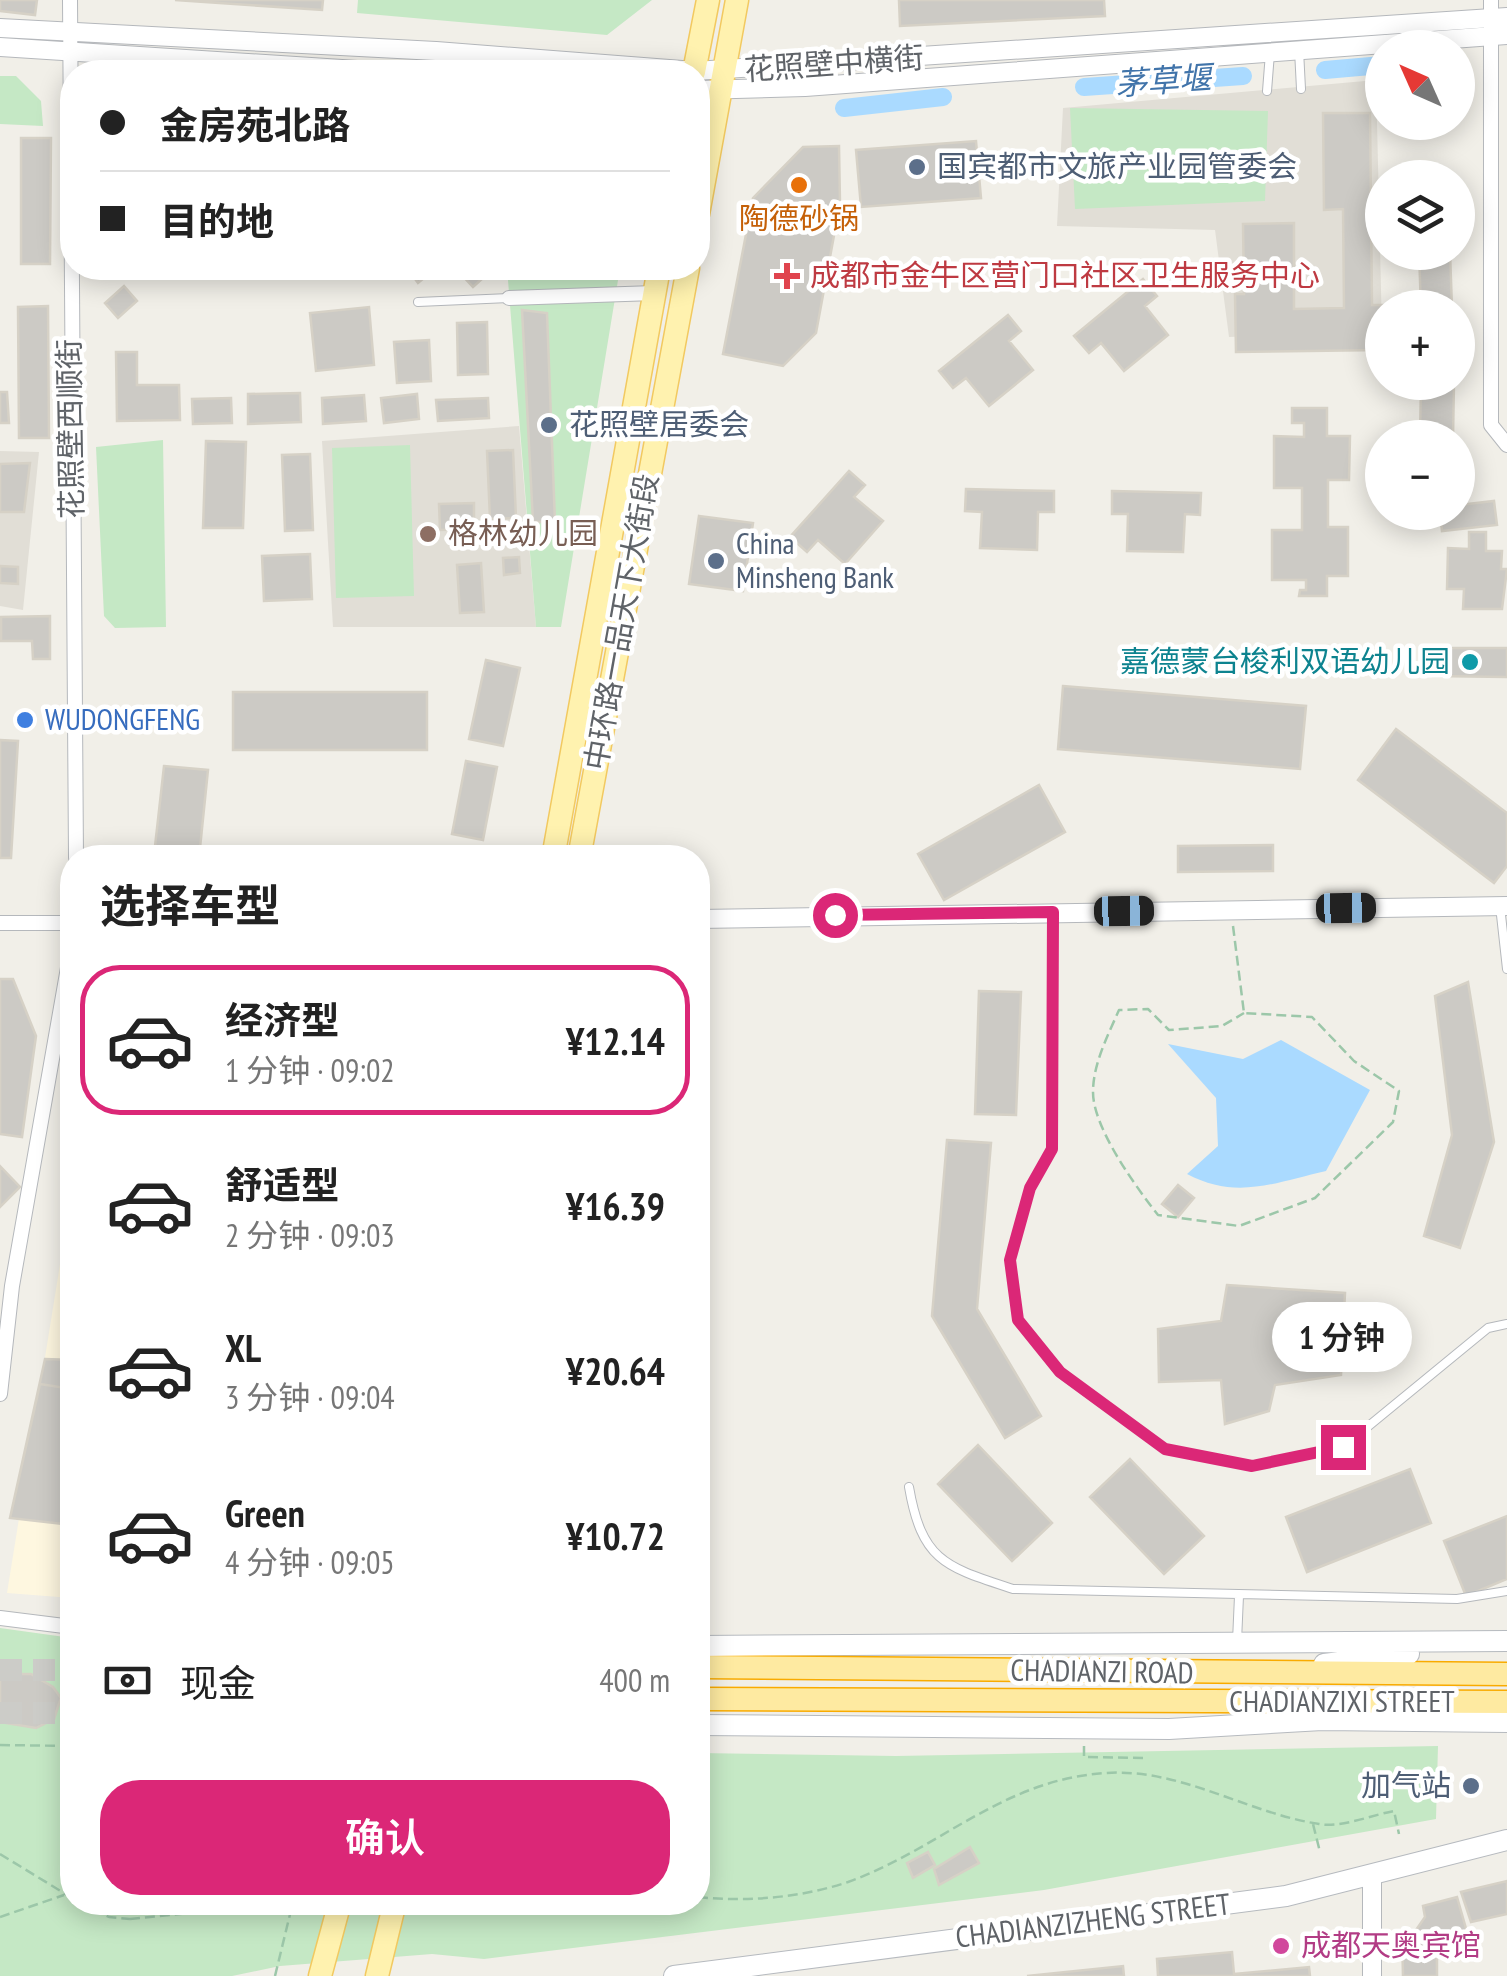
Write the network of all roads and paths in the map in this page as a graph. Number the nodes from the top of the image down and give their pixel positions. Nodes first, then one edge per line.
1 (70, 0) edge
2 (708, 0) edge
3 (737, 0) edge
4 (1496, 21) edge
5 (0, 28) edge
6 (69, 44) junction
7 (0, 47) edge
8 (1299, 50) junction
9 (1270, 52) junction
10 (69, 60) edge
11 (251, 60) edge
12 (547, 60) edge
13 (696, 60) edge
14 (714, 83) edge
15 (1301, 89) dead end
16 (1267, 92) dead end
17 (710, 116) edge
18 (71, 280) edge
19 (657, 280) edge
20 (686, 280) edge
21 (654, 294) junction
22 (509, 298) joint
23 (418, 302) dead end
24 (1507, 445) edge
25 (76, 845) edge
26 (555, 845) edge
27 (581, 845) edge
28 (1503, 906) edge
29 (1231, 910) junction
30 (1053, 912) junction
31 (710, 918) edge
32 (0, 923) edge
33 (60, 924) edge
34 (1507, 969) edge
35 (60, 1007) edge
36 (1244, 1013) junction
37 (6, 1286) edge
38 (1507, 1324) edge
39 (0, 1394) edge
40 (909, 1487) dead end
41 (1507, 1591) edge
42 (1238, 1596) junction
43 (0, 1618) edge
44 (60, 1626) edge
45 (1237, 1645) junction
46 (710, 1646) edge
47 (1506, 1648) edge
48 (710, 1667) edge
49 (1248, 1674) junction
50 (1454, 1674) junction
51 (1507, 1674) edge
52 (710, 1699) edge
53 (1507, 1702) edge
54 (1507, 1722) edge
55 (710, 1725) edge
56 (0, 1745) edge
57 (60, 1746) edge
58 (1084, 1746) dead end
59 (1146, 1758) dead end
60 (1313, 1822) junction
61 (1400, 1834) dead end
62 (1507, 1840) edge
63 (1320, 1852) dead end
64 (0, 1854) edge
65 (1372, 1876) junction
66 (60, 1891) edge
67 (60, 1896) edge
68 (710, 1898) edge
69 (105, 1915) edge
70 (169, 1915) edge
71 (291, 1915) edge
72 (336, 1915) edge
73 (391, 1915) edge
74 (0, 1917) edge
75 (275, 1976) edge
76 (320, 1976) edge
77 (378, 1976) edge
78 (674, 1976) edge
79 (1372, 1976) edge

1 - 6 street, 花照壁西顺街
2 - 13 main road
3 - 14 main road
4 - 8 street, 花照壁中横街
4 - 14 street, 花照壁中横街
4 - 24 street
5 - 6 street, 花照壁中横街
6 - 7 street, 花照壁中横街
6 - 10 street, 花照壁西顺街
6 - 11 street, 花照壁中横街
6 - 12 street, 花照壁中横街
8 - 9 street, 花照壁中横街
8 - 15 lane
9 - 14 street, 花照壁中横街
9 - 16 lane
14 - 17 main road
18 - 25 street, 花照壁西顺街
19 - 21 main road, 中环路一品天下大街段
20 - 27 main road, 中环路一品天下大街段
21 - 22 street
21 - 26 main road, 中环路一品天下大街段
22 - 23 lane
28 - 29 street
28 - 34 lane
29 - 30 street
29 - 36 path
30 - 31 street
30 - 38 lane
32 - 33 street
35 - 37 street
36 - 36 path
37 - 39 street
40 - 42 lane
41 - 42 lane
42 - 45 lane
43 - 44 street
45 - 46 main road
45 - 47 main road
47 - 49 main road
47 - 50 highway
48 - 49 highway, CHADIANZI ROAD
49 - 50 highway, CHADIANZI ROAD
50 - 51 highway, CHADIANZI ROAD
52 - 53 highway, CHADIANZIXI STREET
54 - 55 main road
56 - 57 path
58 - 59 path
60 - 61 path
60 - 63 path
60 - 68 path
62 - 65 main road, CHADIANZIZHENG STREET
64 - 66 path
65 - 78 main road, CHADIANZIZHENG STREET
65 - 79 street
67 - 74 path
69 - 70 path, bridge
71 - 75 path
72 - 76 main road
73 - 77 main road

